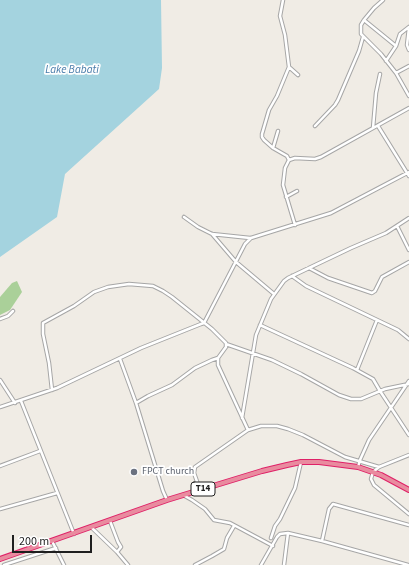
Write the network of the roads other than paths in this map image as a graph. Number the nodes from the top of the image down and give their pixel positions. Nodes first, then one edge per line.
1 (283, 0) edge
2 (383, 0) edge
3 (364, 20) junction
4 (409, 28) edge
5 (363, 37) junction
6 (396, 46) junction
7 (409, 50) edge
8 (386, 61) junction
9 (409, 66) edge
10 (289, 67) junction
11 (396, 73) junction
12 (380, 74) dead end
13 (298, 75) dead end
14 (409, 96) edge
15 (409, 108) edge
16 (315, 126) dead end
17 (378, 126) junction
18 (373, 128) junction
19 (278, 131) dead end
20 (273, 148) junction
21 (290, 160) junction
22 (408, 172) edge
23 (409, 176) edge
24 (298, 191) dead end
25 (286, 197) junction
26 (184, 217) dead end
27 (409, 218) edge
28 (295, 225) junction
29 (397, 226) junction
30 (212, 234) junction
31 (251, 238) junction
32 (409, 250) edge
33 (236, 262) junction
34 (409, 262) edge
35 (309, 268) junction
36 (292, 276) junction
37 (274, 294) junction
38 (13, 311) dead end
39 (0, 319) edge
40 (377, 320) junction
41 (204, 322) junction
42 (260, 325) junction
43 (409, 339) edge
44 (226, 344) junction
45 (253, 354) junction
46 (218, 358) junction
47 (120, 359) junction
48 (357, 370) junction
49 (0, 380) edge
50 (409, 381) edge
51 (408, 384) edge
52 (52, 390) junction
53 (380, 391) junction
54 (21, 401) junction
55 (15, 402) junction
56 (136, 403) junction
57 (0, 407) edge
58 (391, 408) junction
59 (242, 418) junction
60 (248, 430) junction
61 (409, 435) edge
62 (40, 451) junction
63 (409, 455) edge
64 (360, 460) junction
65 (300, 462) junction
66 (0, 466) edge
67 (358, 467) junction
68 (379, 467) junction
69 (373, 472) junction
70 (200, 490) junction
71 (409, 490) edge
72 (57, 493) junction
73 (182, 495) junction
74 (167, 500) junction
75 (0, 509) edge
76 (409, 514) edge
77 (110, 521) junction
78 (409, 525) edge
79 (234, 526) junction
80 (91, 527) junction
81 (288, 533) junction
82 (74, 534) junction
83 (277, 537) junction
84 (271, 538) junction
85 (52, 541) junction
86 (322, 541) junction
87 (265, 542) junction
88 (273, 546) junction
89 (56, 548) junction
90 (117, 552) junction
91 (0, 559) edge
92 (4, 565) edge
93 (64, 565) edge
94 (128, 565) edge
95 (195, 565) edge
96 (262, 565) edge
97 (284, 565) edge
98 (408, 565) edge

1 - 10 street
2 - 3 street
3 - 5 street
3 - 6 street
4 - 6 street
4 - 7 street
5 - 8 street
5 - 16 street
6 - 8 street
8 - 11 street
9 - 11 street
10 - 13 street
10 - 20 street
11 - 14 street
12 - 18 street
15 - 17 street
17 - 18 street
17 - 22 street
18 - 21 street
19 - 20 street
20 - 21 street
21 - 25 street
22 - 23 street
22 - 28 street
24 - 25 street
25 - 28 street
26 - 30 street
27 - 29 street
28 - 31 street
29 - 32 street
29 - 35 street
30 - 31 street
30 - 33 street
31 - 33 street
33 - 37 street
33 - 41 street
34 - 35 street
35 - 36 street
36 - 37 street
36 - 40 street
37 - 42 street
38 - 39 street
40 - 43 street
40 - 48 street
41 - 44 street
41 - 47 street
41 - 52 street
42 - 45 street
42 - 48 street
44 - 45 street
44 - 46 street
45 - 53 street
45 - 59 street
46 - 56 street
46 - 59 street
47 - 52 street
47 - 56 street
48 - 53 street
49 - 55 street
50 - 51 street
51 - 53 street
51 - 58 street
52 - 54 street
53 - 58 street
54 - 55 street
54 - 62 street
55 - 57 street
56 - 74 street
58 - 61 street
58 - 64 street
59 - 60 street
60 - 64 street
60 - 70 street
62 - 66 street
62 - 72 street
63 - 68 street
64 - 67 street
64 - 68 street
65 - 67 highway, T14
65 - 70 highway, T14
65 - 84 street
67 - 69 highway, T14
68 - 69 street
69 - 71 highway, T14
69 - 76 street
70 - 73 highway, T14
72 - 75 street
72 - 82 street
73 - 74 highway, T14
73 - 79 street
74 - 77 highway, T14
77 - 80 highway, T14
77 - 90 street
78 - 86 street
79 - 87 street
79 - 95 street
80 - 82 highway, T14
80 - 90 street
81 - 83 street
81 - 86 street
81 - 97 street
82 - 85 highway, T14
83 - 84 street
83 - 88 street
84 - 87 street
85 - 89 street
85 - 91 highway, T14
86 - 98 street
87 - 88 street
88 - 96 street
89 - 92 street
89 - 93 street
90 - 94 street

